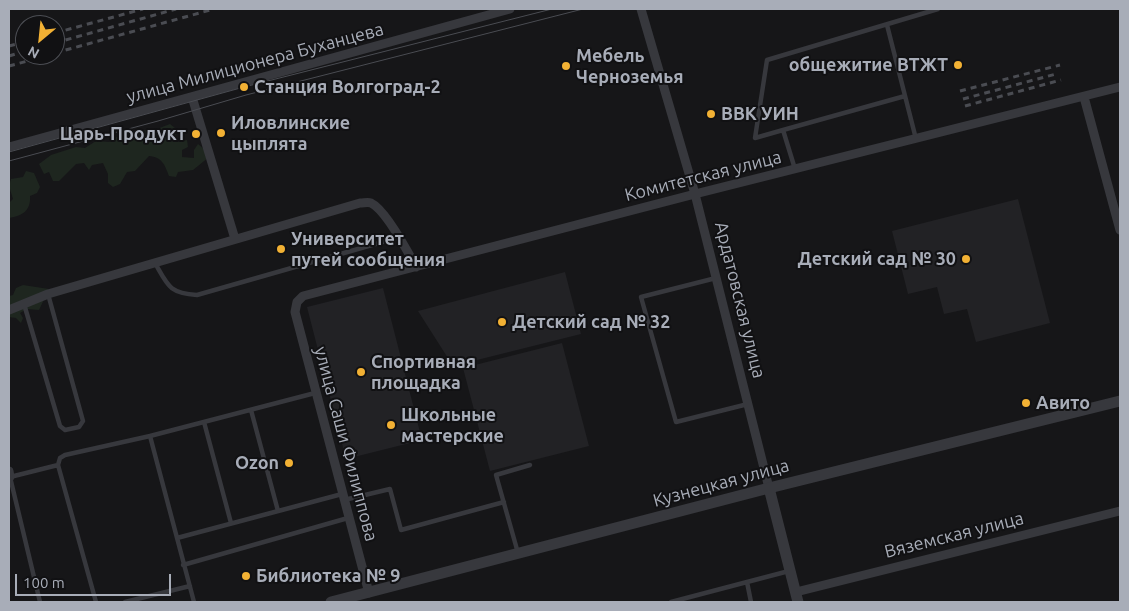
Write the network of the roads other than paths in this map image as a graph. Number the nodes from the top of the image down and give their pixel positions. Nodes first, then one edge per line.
1 (510, 9) edge
2 (641, 9) edge
3 (938, 9) edge
4 (887, 25) junction
5 (1120, 87) edge
6 (905, 96) junction
7 (1084, 96) junction
8 (192, 97) junction
9 (783, 130) junction
10 (916, 138) junction
11 (9, 147) edge
12 (795, 169) junction
13 (695, 194) junction
14 (1120, 230) edge
15 (400, 237) junction
16 (235, 239) junction
17 (155, 263) junction
18 (416, 267) junction
19 (716, 278) junction
20 (48, 294) junction
21 (297, 302) joint
22 (24, 304) junction
23 (9, 310) edge
24 (314, 393) junction
25 (1120, 401) edge
26 (748, 404) junction
27 (251, 410) junction
28 (204, 422) junction
29 (150, 436) junction
30 (58, 465) junction
31 (530, 465) dead end
32 (10, 474) edge
33 (769, 488) junction
34 (343, 497) junction
35 (504, 502) junction
36 (1120, 510) edge
37 (278, 511) junction
38 (348, 518) junction
39 (231, 523) junction
40 (176, 538) junction
41 (518, 554) junction
42 (184, 565) junction
43 (790, 571) junction
44 (746, 582) junction
45 (190, 586) junction
46 (364, 597) edge
47 (797, 597) edge
48 (40, 602) edge
49 (96, 602) edge
50 (125, 602) edge
51 (194, 602) edge
52 (331, 602) edge
53 (671, 602) edge
54 (752, 602) edge

1 - 8 street, улица Милиционера Буханцева
2 - 13 street, Ардатовская улица
3 - 4 lane
4 - 6 lane
4 - 9 lane
5 - 7 street, Комитетская улица
6 - 9 lane
6 - 10 lane
7 - 10 street, Комитетская улица
7 - 14 street
8 - 11 street, улица Милиционера Буханцева
8 - 16 street
9 - 12 lane
10 - 12 street, Комитетская улица
12 - 13 street, Комитетская улица
13 - 18 street, Комитетская улица
13 - 19 street, Ардатовская улица
15 - 16 street
15 - 17 lane
15 - 18 street
16 - 17 street
17 - 20 street
18 - 21 street, Комитетская улица
19 - 26 street, Ардатовская улица
19 - 26 lane
20 - 22 street
20 - 22 lane
21 - 24 street, улица Саши Филиппова
22 - 23 street
24 - 27 lane
24 - 34 street, улица Саши Филиппова
25 - 33 street, Кузнецкая улица
26 - 33 street, Ардатовская улица
27 - 28 lane
27 - 37 lane
28 - 29 lane
28 - 39 lane
29 - 30 lane
29 - 40 lane
30 - 32 lane
30 - 49 lane
31 - 35 lane
32 - 48 lane
33 - 41 street, Кузнецкая улица
33 - 43 street, Ардатовская улица
34 - 35 lane
34 - 37 lane
34 - 38 street, улица Саши Филиппова
35 - 41 lane
36 - 47 street, Вяземская улица
37 - 39 lane
38 - 42 lane
38 - 46 street, улица Саши Филиппова
39 - 40 lane
40 - 42 lane
41 - 46 street, Кузнецкая улица
42 - 45 lane
43 - 44 lane
43 - 47 street, Ардатовская улица
44 - 53 lane
44 - 54 lane
45 - 50 lane
45 - 51 lane
46 - 52 street, Кузнецкая улица

